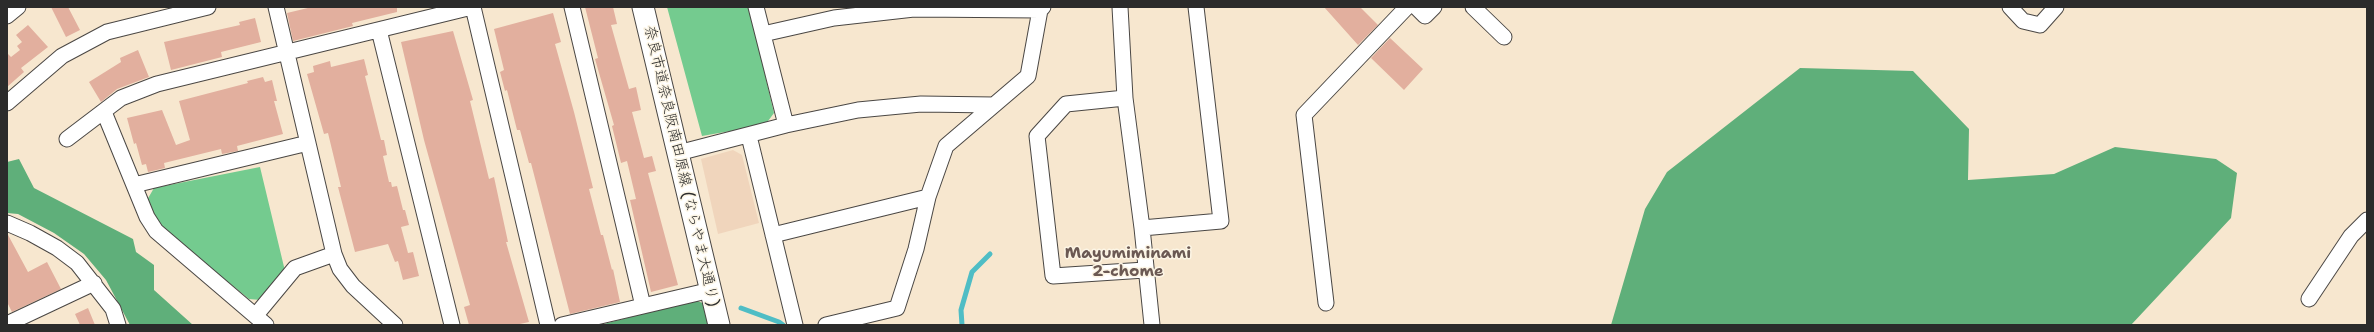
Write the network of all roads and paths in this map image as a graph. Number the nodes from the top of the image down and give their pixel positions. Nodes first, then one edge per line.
1 (18, 7) edge
2 (208, 7) edge
3 (276, 7) edge
4 (472, 7) edge
5 (572, 7) edge
6 (643, 7) edge
7 (756, 7) edge
8 (1120, 7) edge
9 (1196, 7) edge
10 (1407, 7) edge
11 (1416, 7) edge
12 (1434, 7) edge
13 (1473, 7) edge
14 (2010, 7) edge
15 (2056, 7) edge
16 (1042, 8) edge
17 (7, 16) edge
18 (380, 30) junction
19 (763, 34) junction
20 (1504, 37) dead end
21 (287, 51) junction
22 (1125, 98) junction
23 (7, 103) edge
24 (994, 105) junction
25 (104, 112) junction
26 (786, 125) junction
27 (749, 136) junction
28 (67, 139) dead end
29 (308, 144) junction
30 (678, 153) junction
31 (134, 185) junction
32 (928, 197) junction
33 (2367, 220) edge
34 (7, 223) edge
35 (1142, 228) junction
36 (773, 235) junction
37 (334, 254) junction
38 (1145, 270) junction
39 (94, 283) junction
40 (711, 290) junction
41 (2309, 299) dead end
42 (1326, 303) dead end
43 (643, 306) junction
44 (261, 320) edge
45 (17, 322) edge
46 (567, 324) edge
47 (118, 325) edge
48 (395, 325) edge
49 (452, 325) edge
50 (548, 325) edge
51 (719, 325) edge
52 (795, 325) edge
53 (826, 325) edge
54 (1152, 325) edge

1 - 17 street
2 - 23 street
3 - 21 street
4 - 18 street
4 - 50 street
5 - 43 street
6 - 30 street, 奈良市道奈良阪南田原線 (ならやま大通り)
7 - 19 street
8 - 22 street
9 - 35 street
10 - 42 street
11 - 12 street
13 - 20 street
14 - 15 street
16 - 19 street
16 - 24 street
18 - 21 street
18 - 49 street
19 - 26 street
21 - 25 street
21 - 29 street
22 - 35 street
22 - 38 street
24 - 26 street
24 - 32 street
25 - 28 street
25 - 31 street
26 - 27 street
27 - 30 street
27 - 36 street
29 - 31 street
29 - 37 street
30 - 40 street, 奈良市道奈良阪南田原線 (ならやま大通り)
31 - 44 street
32 - 36 street
32 - 53 street
33 - 41 street
34 - 39 street
35 - 38 street
36 - 52 street
37 - 44 street
37 - 48 street
38 - 54 street
39 - 45 street
39 - 47 street
40 - 43 street
40 - 51 street, 奈良市道奈良阪南田原線 (ならやま大通り)
43 - 46 street

